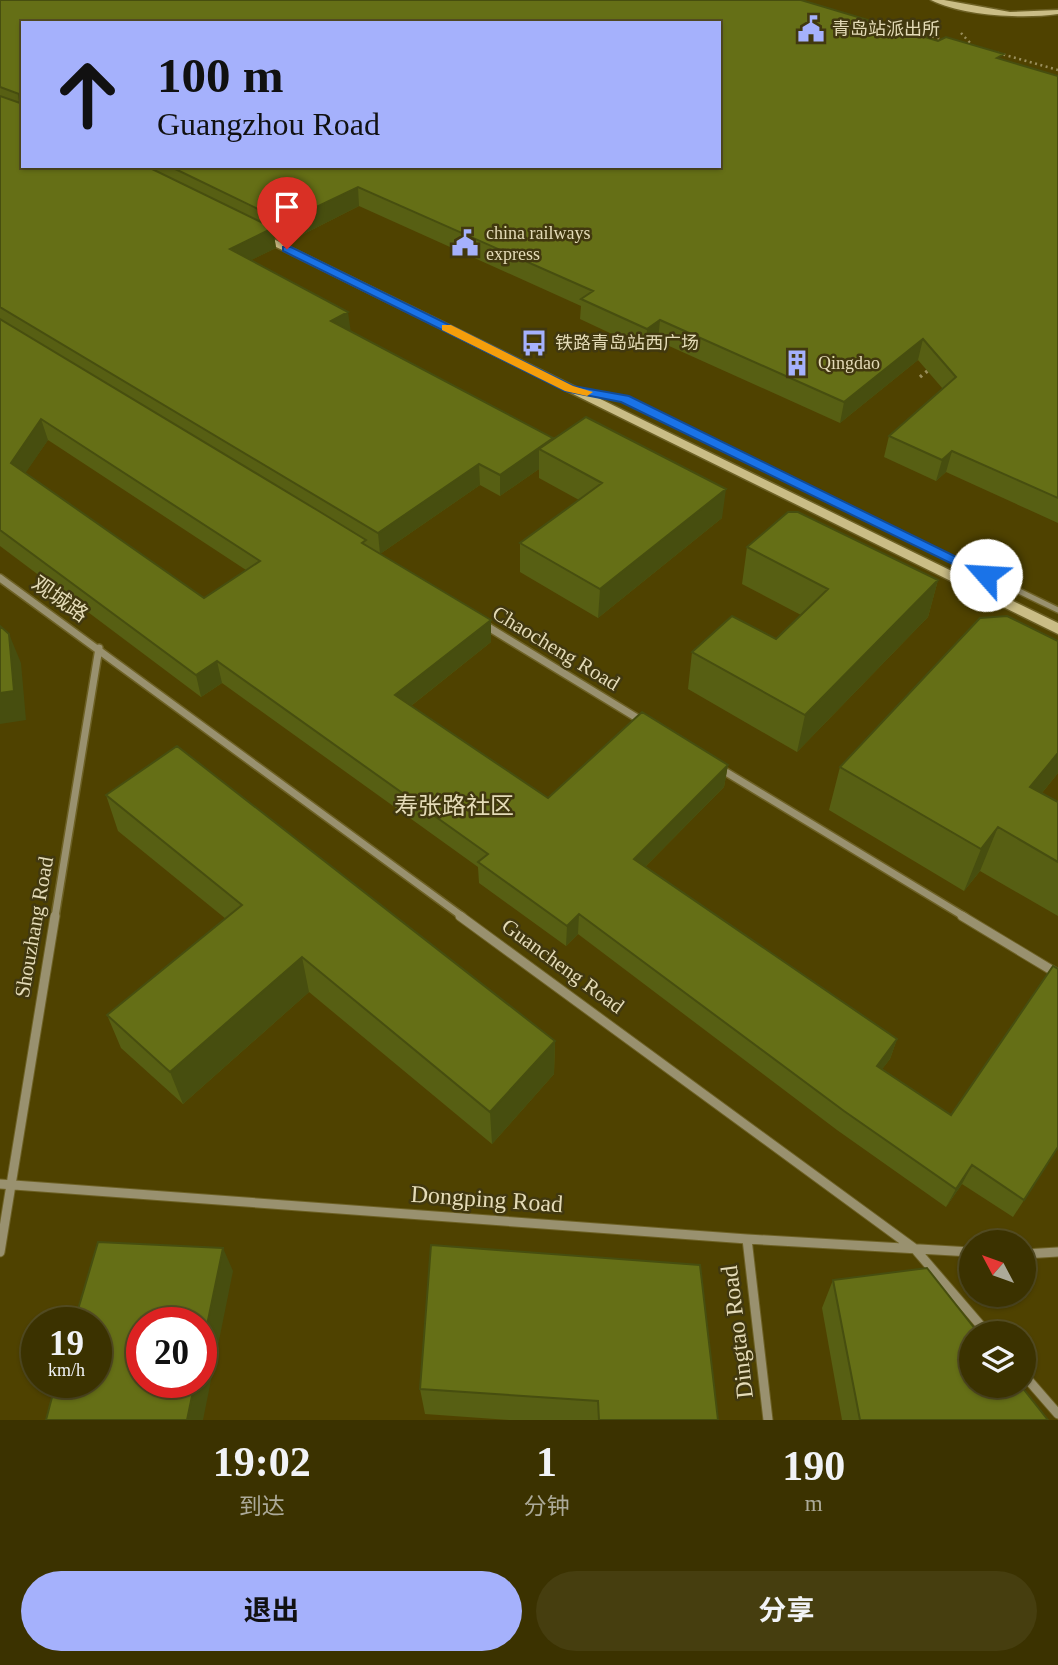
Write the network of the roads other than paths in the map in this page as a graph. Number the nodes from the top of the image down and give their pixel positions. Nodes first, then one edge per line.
1 (935, 0) edge
2 (1058, 12) edge
3 (243, 227) edge
4 (569, 389) junction
5 (0, 578) edge
6 (1058, 610) edge
7 (475, 620) edge
8 (1058, 629) edge
9 (99, 648) junction
10 (654, 728) edge
11 (713, 764) edge
12 (1058, 974) edge
13 (4, 1185) edge
14 (747, 1239) junction
15 (915, 1249) junction
16 (959, 1251) edge
17 (0, 1252) edge
18 (1058, 1252) edge
19 (1036, 1253) edge
20 (977, 1321) edge
21 (1036, 1389) edge
22 (1058, 1414) edge
23 (768, 1420) edge

1 - 2 street
3 - 4 street
4 - 6 lane
4 - 8 street
5 - 9 street, 观城路
7 - 10 street, Chaocheng Road
9 - 13 street, Shouzhang Road
9 - 15 street, Guancheng Road
11 - 12 street
13 - 14 street, Dongping Road
13 - 17 street, Shouzhang Road
14 - 15 street, Dongping Road
14 - 23 street, Dingtao Road
15 - 16 street, Dongping Road
15 - 20 street, Guancheng Road
18 - 19 street
21 - 22 street

